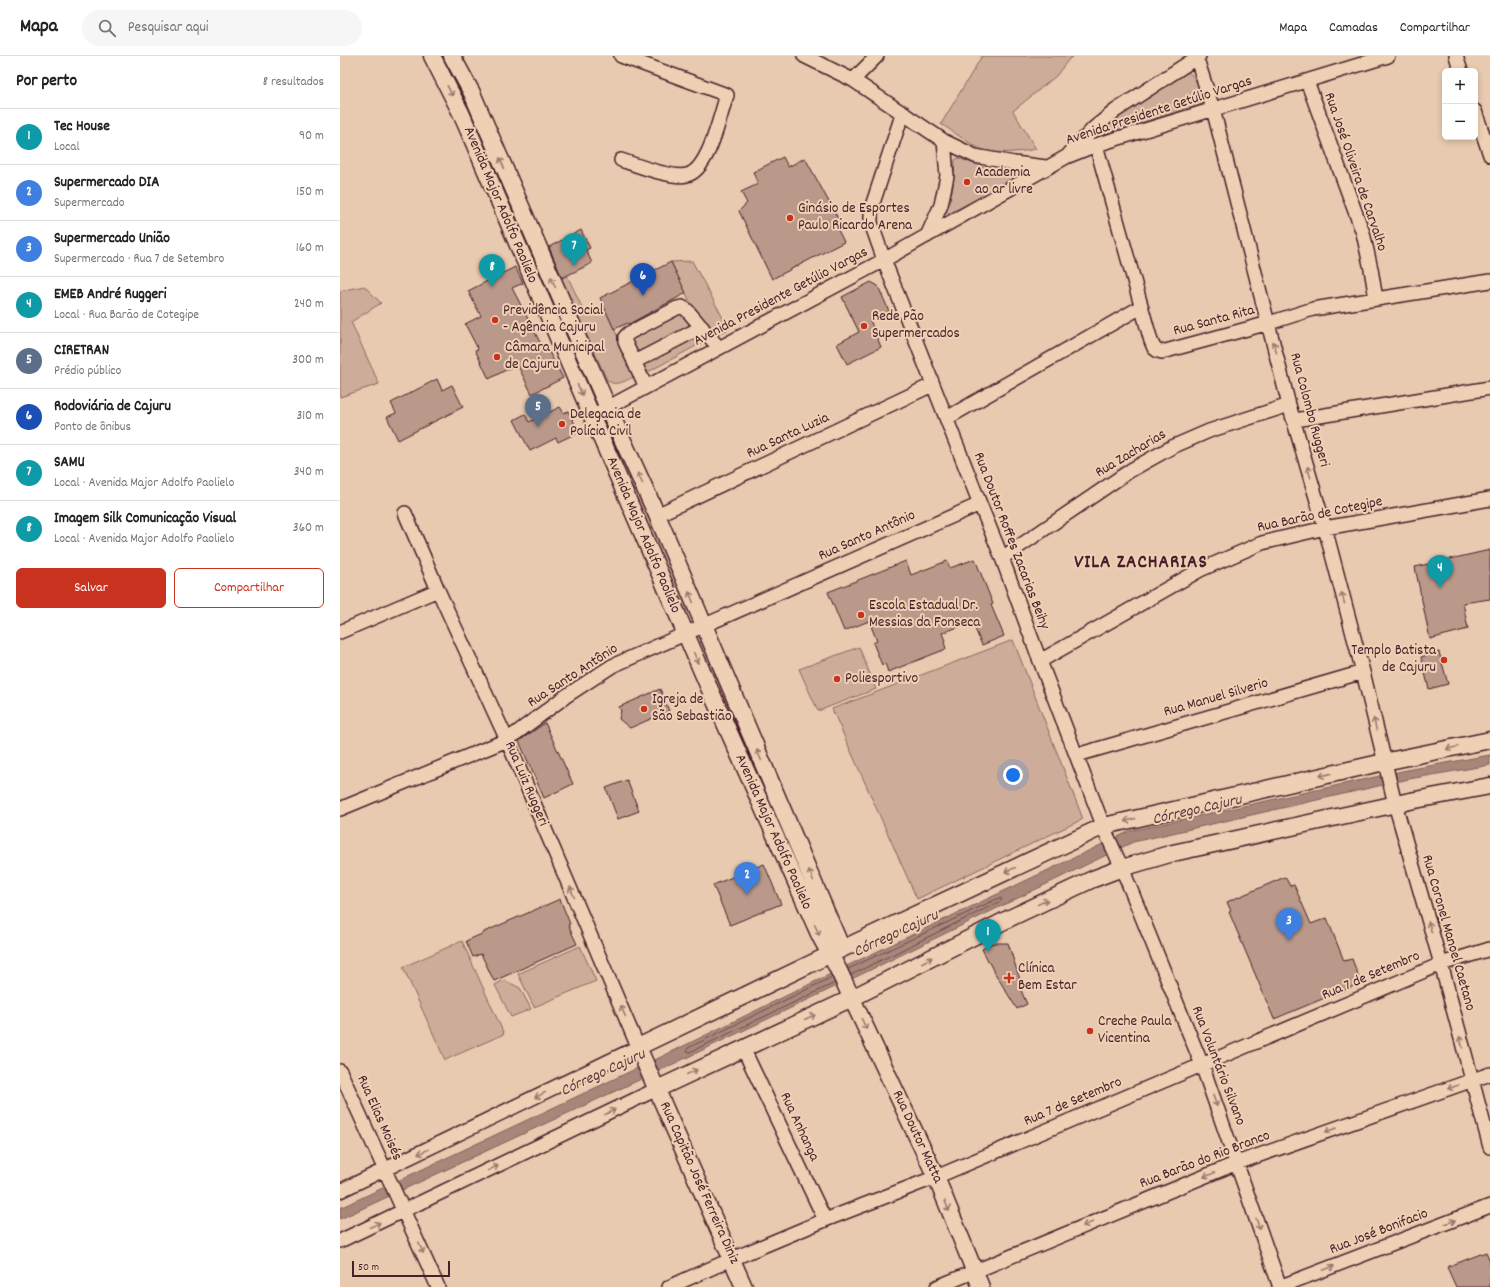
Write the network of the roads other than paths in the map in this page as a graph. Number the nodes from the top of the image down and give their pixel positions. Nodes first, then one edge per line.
1 (432, 56) edge
2 (452, 56) edge
3 (621, 56) edge
4 (804, 56) edge
5 (877, 56) edge
6 (1197, 56) edge
7 (1388, 56) edge
8 (1456, 56) edge
9 (1460, 68) edge
10 (853, 80) junction
11 (1307, 81) junction
12 (1213, 109) junction
13 (903, 112) junction
14 (1478, 120) edge
15 (944, 141) junction
16 (1096, 146) junction
17 (1490, 155) edge
18 (1066, 157) junction
19 (621, 160) dead end
20 (1046, 167) junction
21 (927, 236) junction
22 (884, 260) junction
23 (1490, 281) edge
24 (1376, 298) junction
25 (1141, 307) junction
26 (1269, 323) junction
27 (702, 327) junction
28 (719, 348) junction
29 (634, 362) junction
30 (932, 386) junction
31 (646, 387) junction
32 (1490, 388) edge
33 (1290, 405) junction
34 (608, 408) junction
35 (592, 416) junction
36 (946, 418) junction
37 (1295, 420) junction
38 (1490, 498) edge
39 (980, 504) junction
40 (405, 513) dead end
41 (657, 515) junction
42 (1325, 528) junction
43 (1002, 558) junction
44 (438, 590) junction
45 (703, 625) junction
46 (340, 632) edge
47 (685, 633) junction
48 (1040, 661) junction
49 (1363, 672) junction
50 (507, 740) junction
51 (1490, 740) edge
52 (1077, 755) junction
53 (1385, 767) junction
54 (1490, 786) edge
55 (1394, 801) junction
56 (340, 809) edge
57 (1105, 830) junction
58 (1120, 863) junction
59 (1490, 949) edge
60 (836, 952) junction
61 (1441, 964) junction
62 (838, 969) joint
63 (850, 993) junction
64 (744, 1048) junction
65 (641, 1052) junction
66 (1202, 1065) junction
67 (340, 1072) edge
68 (1490, 1074) edge
69 (1472, 1080) junction
70 (655, 1084) junction
71 (1490, 1147) edge
72 (1237, 1163) junction
73 (387, 1174) junction
74 (936, 1177) junction
75 (340, 1191) edge
76 (401, 1205) junction
77 (1490, 1206) edge
78 (825, 1220) junction
79 (340, 1241) edge
80 (732, 1259) junction
81 (974, 1271) junction
82 (1283, 1286) edge
83 (438, 1287) edge
84 (669, 1287) edge
85 (744, 1287) edge
86 (937, 1287) edge
87 (981, 1287) edge

1 -> 35 main road, Avenida Major Adolfo Paolielo
34 -> 2 main road, Avenida Major Adolfo Paolielo
3 - 19 street
4 - 10 street
5 - 10 street
6 - 12 street, Rua Colombo Ruggeri
6 - 18 street
7 - 11 street, Avenida Presidente Getúlio Vargas
8 - 9 street
10 - 13 street
11 - 12 street, Avenida Presidente Getúlio Vargas
11 - 24 street, Rua José Oliveira de Carvalho
12 - 16 street, Avenida Presidente Getúlio Vargas
12 - 26 street, Rua Colombo Ruggeri
13 - 15 street
13 - 22 street, Rua Doutor Roffes Zacarias Beihy
14 - 17 street
15 - 20 street
15 - 21 street
16 - 18 street, Avenida Presidente Getúlio Vargas
16 - 25 street, Rua Santa Rita
18 - 20 street, Avenida Presidente Getúlio Vargas
20 - 21 street, Avenida Presidente Getúlio Vargas
21 - 22 street, Avenida Presidente Getúlio Vargas
22 - 28 street, Avenida Presidente Getúlio Vargas
22 - 30 street, Rua Doutor Roffes Zacarias Beihy
23 - 24 street, Rua Santa Rita
24 - 26 street, Rua Santa Rita
25 - 26 street, Rua Santa Rita
25 - 36 street
33 -> 26 street, Rua Colombo Ruggeri
27 - 28 street
27 - 29 street
27 - 29 street
28 - 31 street, Avenida Presidente Getúlio Vargas
29 - 31 street
30 - 36 street, Rua Doutor Roffes Zacarias Beihy
30 - 41 street, Rua Santa Luzia
31 - 34 street, Avenida Presidente Getúlio Vargas
32 - 37 street
33 - 37 street, Rua Colombo Ruggeri
33 - 43 street, Rua Zacharias
34 - 35 street, Avenida Presidente Getúlio Vargas
41 -> 34 main road, Avenida Major Adolfo Paolielo
35 - 47 main road, Avenida Major Adolfo Paolielo
36 - 39 street, Rua Doutor Roffes Zacarias Beihy
42 -> 37 street, Rua Colombo Ruggeri
38 - 42 street, Rua Barão de Cotegipe
39 - 43 street, Rua Doutor Roffes Zacarias Beihy
39 - 45 street, Rua Santo Antônio
40 - 44 street, Rua Luiz Ruggeri
45 -> 41 main road, Avenida Major Adolfo Paolielo
42 - 48 street, Rua Barão de Cotegipe
49 -> 42 street, Rua Colombo Ruggeri
43 - 48 street, Rua Doutor Roffes Zacarias Beihy
44 - 46 street
44 - 50 street, Rua Luiz Ruggeri
45 - 47 street, Rua Santo Antônio
60 -> 45 main road, Avenida Major Adolfo Paolielo
47 - 50 street, Rua Santo Antônio
47 -> 60 main road, Avenida Major Adolfo Paolielo
48 - 52 street, Rua Doutor Roffes Zacarias Beihy
49 - 52 street, Rua Manuel Silverio
53 -> 49 street, Rua Colombo Ruggeri
50 - 56 street, Rua Santo Antônio
65 -> 50 street, Rua Luiz Ruggeri
51 -> 53 main road
52 - 57 street, Rua Doutor Roffes Zacarias Beihy
53 - 55 street, Rua Coronel Manoel Caetano
53 -> 57 main road
54 - 55 main road
55 - 58 main road
61 -> 55 street, Rua Coronel Manoel Caetano
57 - 58 street, Rua Voluntário Silvano
57 -> 60 main road
63 -> 58 main road
58 - 66 street, Rua Voluntário Silvano
59 - 61 street, Rua 7 de Setembro
60 - 62 main road, Avenida Major Adolfo Paolielo
60 - 65 main road
61 - 66 street, Rua 7 de Setembro
69 -> 61 street, Rua Coronel Manoel Caetano
62 - 63 main road, Rua Doutor Matta
64 -> 63 main road
63 -> 74 main road, Rua Doutor Matta
70 -> 64 main road
64 - 78 street, Rua Anhanga
65 - 70 main road, Rua Capitão José Ferreira Diniz
65 -> 73 street
66 -> 72 street, Rua Voluntário Silvano
66 - 74 street, Rua 7 de Setembro
67 - 73 street, Rua Elias Moisés
68 - 69 street, Rua Barão do Rio Branco
69 - 71 street, Rua Coronel Manoel Caetano
69 -> 72 street, Rua Barão do Rio Branco
76 -> 70 street
70 - 80 main road, Rua Capitão José Ferreira Diniz
72 -> 81 street, Rua Barão do Rio Branco
72 -> 82 street, Rua Voluntário Silvano
73 - 75 street
73 - 76 street, Rua Elias Moisés
74 - 78 street, Rua 7 de Setembro
74 -> 81 main road, Rua Doutor Matta
79 -> 76 street
76 -> 83 street, Rua Elias Moisés
82 -> 77 street, Rua José Bonifacio
78 - 80 street, Rua 7 de Setembro
80 - 84 street, Rua 7 de Setembro
80 - 85 main road, Rua Capitão José Ferreira Diniz
81 - 86 street, Rua Barão do Rio Branco
81 - 87 main road, Rua Doutor Matta

